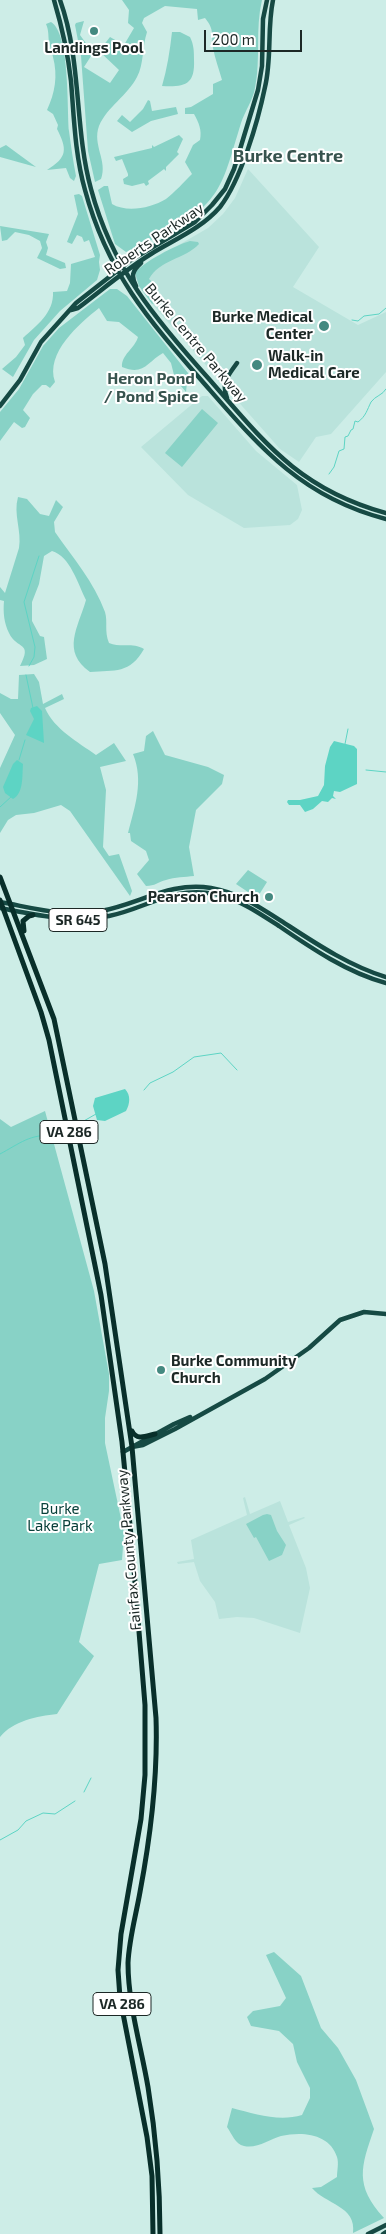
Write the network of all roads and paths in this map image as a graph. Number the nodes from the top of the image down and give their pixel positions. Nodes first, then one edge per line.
1 (54, 0) edge
2 (60, 0) edge
3 (267, 0) edge
4 (273, 0) edge
5 (90, 188) junction
6 (84, 189) junction
7 (152, 253) junction
8 (122, 267) junction
9 (124, 272) junction
10 (118, 274) junction
11 (150, 311) junction
12 (237, 363) dead end
13 (212, 383) junction
14 (207, 387) junction
15 (228, 402) junction
16 (0, 406) edge
17 (386, 513) edge
18 (385, 519) edge
19 (0, 877) edge
20 (0, 901) edge
21 (10, 904) junction
22 (2, 908) edge
23 (13, 911) junction
24 (33, 914) junction
25 (29, 951) junction
26 (386, 977) edge
27 (386, 983) edge
28 (386, 1314) edge
29 (204, 1412) junction
30 (130, 1425) junction
31 (155, 1434) junction
32 (132, 1447) junction
33 (123, 1452) junction
34 (386, 2225) edge
35 (153, 2234) edge
36 (160, 2234) edge
37 (368, 2234) edge

1 - 6 main road, Burke Centre Parkway
2 - 5 main road, Burke Centre Parkway
3 - 8 main road, Roberts Parkway
4 - 7 main road, Roberts Parkway
5 - 6 main road
5 - 8 main road, Burke Centre Parkway
6 - 10 main road, Burke Centre Parkway
7 - 9 main road, Roberts Parkway
7 - 11 main road
8 - 9 main road, Burke Centre Parkway
8 - 10 main road, Roberts Parkway
9 - 10 main road, Roberts Parkway
9 - 11 main road, Burke Centre Parkway
10 - 14 main road, Burke Centre Parkway
10 - 16 main road, Roberts Parkway
11 - 13 main road, Burke Centre Parkway
12 - 15 main road
13 - 14 main road
13 - 15 main road, Burke Centre Parkway
14 - 18 main road, Burke Centre Parkway
15 - 17 main road, Burke Centre Parkway
17 - 18 main road
19 - 21 highway, Fairfax County Parkway / VA 286
20 - 21 main road, SR 645
20 - 22 highway, Fairfax County Parkway / VA 286
21 - 23 highway, Fairfax County Parkway / VA 286
21 - 26 main road, SR 645
22 - 23 main road, SR 645
22 - 33 highway, Fairfax County Parkway / VA 286
23 - 24 main road, SR 645
23 - 25 highway, Fairfax County Parkway / VA 286
24 - 25 highway
24 - 27 main road, SR 645
25 - 30 highway, Fairfax County Parkway / VA 286
28 - 29 main road
29 - 31 main road
29 - 32 main road
30 - 31 highway
30 - 32 highway, Fairfax County Parkway / VA 286
31 - 32 main road
32 - 33 main road
32 - 36 highway, Fairfax County Parkway / VA 286
33 - 35 highway, Fairfax County Parkway / VA 286
34 - 37 main road

